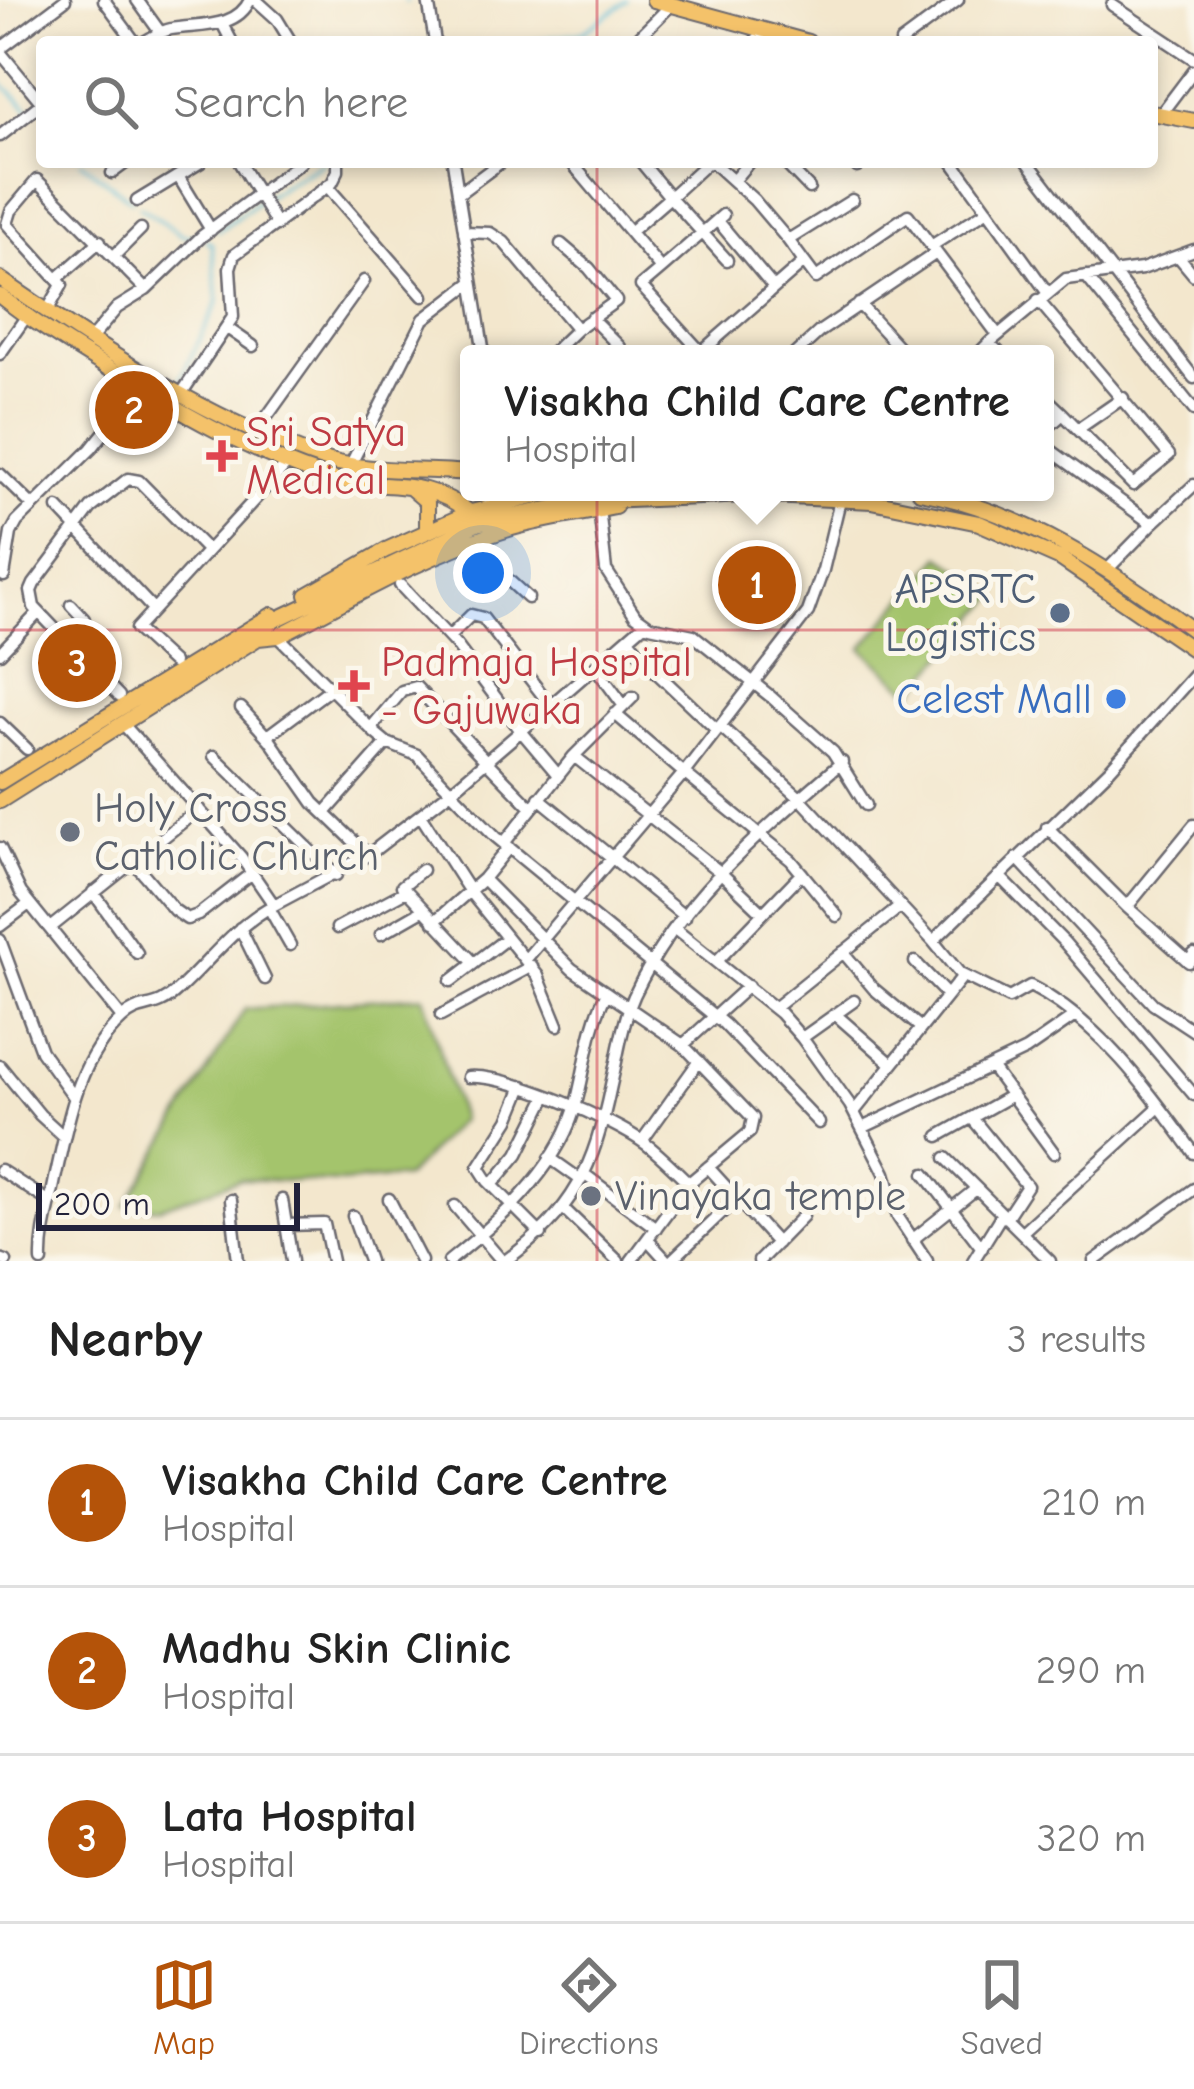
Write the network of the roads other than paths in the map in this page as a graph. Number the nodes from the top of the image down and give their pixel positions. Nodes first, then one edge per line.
1 (65, 0) edge
2 (104, 0) edge
3 (137, 0) edge
4 (428, 0) edge
5 (654, 0) edge
6 (958, 0) edge
7 (250, 1) edge
8 (49, 4) edge
9 (671, 5) junction
10 (1112, 5) dead end
11 (222, 23) junction
12 (164, 31) junction
13 (135, 36) edge
14 (153, 36) edge
15 (169, 36) edge
16 (229, 36) edge
17 (287, 36) edge
18 (434, 36) edge
19 (640, 36) edge
20 (756, 36) edge
21 (909, 36) edge
22 (0, 50) edge
23 (1194, 59) edge
24 (1194, 70) edge
25 (36, 99) edge
26 (36, 107) edge
27 (1158, 112) edge
28 (1158, 114) edge
29 (1194, 122) edge
30 (0, 136) edge
31 (119, 168) edge
32 (191, 168) edge
33 (242, 168) edge
34 (292, 168) edge
35 (337, 168) edge
36 (454, 168) edge
37 (493, 168) edge
38 (577, 168) edge
39 (646, 168) edge
40 (702, 168) edge
41 (714, 168) edge
42 (744, 168) edge
43 (790, 168) edge
44 (957, 168) edge
45 (1033, 168) edge
46 (112, 173) dead end
47 (178, 176) junction
48 (733, 181) junction
49 (327, 186) junction
50 (809, 188) dead end
51 (458, 194) junction
52 (257, 195) junction
53 (670, 197) junction
54 (137, 200) dead end
55 (852, 200) dead end
56 (988, 210) junction
57 (277, 224) junction
58 (141, 229) dead end
59 (632, 230) junction
60 (207, 232) junction
61 (464, 232) junction
62 (702, 233) junction
63 (788, 240) junction
64 (100, 241) junction
65 (561, 244) dead end
66 (933, 249) junction
67 (1194, 250) edge
68 (114, 256) junction
69 (1179, 257) junction
70 (727, 260) dead end
71 (804, 262) junction
72 (661, 268) junction
73 (1116, 274) junction
74 (1194, 275) edge
75 (1086, 276) junction
76 (58, 278) junction
77 (0, 279) edge
78 (364, 280) dead end
79 (471, 283) junction
80 (774, 288) junction
81 (146, 290) junction
82 (0, 296) edge
83 (423, 296) dead end
84 (1043, 296) junction
85 (859, 304) junction
86 (47, 311) junction
87 (26, 317) junction
88 (591, 318) junction
89 (227, 328) junction
90 (577, 329) junction
91 (994, 339) junction
92 (90, 340) junction
93 (482, 345) edge
94 (560, 345) edge
95 (618, 345) edge
96 (695, 345) edge
97 (711, 345) edge
98 (807, 345) edge
99 (897, 345) edge
100 (988, 345) edge
101 (996, 345) edge
102 (253, 346) dead end
103 (0, 354) edge
104 (1194, 378) edge
105 (140, 388) junction
106 (1123, 398) junction
107 (177, 400) junction
108 (1054, 406) edge
109 (1194, 410) edge
110 (1063, 414) junction
111 (1054, 422) edge
112 (1078, 430) junction
113 (256, 432) junction
114 (1054, 453) edge
115 (289, 462) junction
116 (350, 466) junction
117 (433, 471) junction
118 (460, 472) edge
119 (460, 480) edge
120 (2, 481) edge
121 (404, 484) junction
122 (1194, 485) edge
123 (538, 501) edge
124 (570, 501) edge
125 (631, 501) joint
126 (840, 501) edge
127 (848, 501) edge
128 (981, 501) edge
129 (33, 506) junction
130 (58, 508) dead end
131 (484, 511) edge
132 (600, 518) dead end
133 (1152, 524) junction
134 (76, 527) junction
135 (427, 531) junction
136 (481, 546) dead end
137 (207, 550) junction
138 (1106, 571) junction
139 (4, 576) dead end
140 (400, 585) dead end
141 (528, 598) dead end
142 (71, 605) dead end
143 (153, 609) junction
144 (39, 612) junction
145 (644, 623) junction
146 (1194, 631) edge
147 (247, 634) junction
148 (278, 636) junction
149 (449, 637) junction
150 (628, 639) junction
151 (67, 642) junction
152 (1194, 650) edge
153 (0, 653) edge
154 (173, 663) dead end
155 (596, 668) junction
156 (1194, 675) edge
157 (754, 684) junction
158 (330, 689) junction
159 (119, 696) dead end
160 (551, 706) junction
161 (624, 706) junction
162 (241, 708) dead end
163 (0, 723) edge
164 (123, 724) junction
165 (371, 728) junction
166 (718, 728) junction
167 (521, 731) junction
168 (267, 736) junction
169 (387, 742) junction
170 (27, 749) dead end
171 (214, 756) dead end
172 (574, 756) junction
173 (486, 761) junction
174 (842, 762) junction
175 (684, 772) junction
176 (559, 775) junction
177 (0, 782) edge
178 (451, 791) junction
179 (800, 798) junction
180 (0, 801) edge
181 (535, 803) junction
182 (866, 805) dead end
183 (199, 809) junction
184 (325, 814) junction
185 (650, 815) junction
186 (421, 816) junction
187 (1194, 825) edge
188 (1047, 827) junction
189 (760, 833) junction
190 (507, 845) junction
191 (0, 848) edge
192 (368, 855) junction
193 (1016, 858) junction
194 (132, 860) junction
195 (614, 860) junction
196 (422, 870) dead end
197 (252, 873) junction
198 (721, 873) junction
199 (802, 873) junction
200 (336, 875) junction
201 (999, 876) junction
202 (483, 879) junction
203 (406, 891) junction
204 (93, 892) junction
205 (470, 892) junction
206 (578, 901) junction
207 (29, 904) junction
208 (0, 905) edge
209 (271, 906) junction
210 (901, 906) junction
211 (1127, 907) junction
212 (423, 910) junction
213 (763, 913) junction
214 (836, 916) dead end
215 (685, 917) junction
216 (5, 922) edge
217 (434, 922) junction
218 (50, 928) junction
219 (240, 928) junction
220 (337, 928) dead end
221 (676, 930) junction
222 (381, 934) dead end
223 (507, 938) junction
224 (0, 940) edge
225 (542, 940) junction
226 (933, 941) junction
227 (290, 945) dead end
228 (137, 952) dead end
229 (843, 952) junction
230 (1110, 958) junction
231 (717, 961) junction
232 (1192, 961) edge
233 (915, 962) dead end
234 (474, 963) junction
235 (529, 963) junction
236 (654, 963) junction
237 (1091, 975) junction
238 (963, 976) junction
239 (266, 979) dead end
240 (451, 981) dead end
241 (748, 986) junction
242 (606, 994) junction
243 (947, 995) junction
244 (854, 1001) dead end
245 (630, 1006) junction
246 (775, 1008) junction
247 (441, 1015) dead end
248 (835, 1015) junction
249 (714, 1016) junction
250 (1075, 1016) junction
251 (122, 1018) junction
252 (558, 1024) dead end
253 (921, 1028) junction
254 (1194, 1031) edge
255 (802, 1038) junction
256 (683, 1045) junction
257 (699, 1061) junction
258 (892, 1064) junction
259 (0, 1066) edge
260 (991, 1066) junction
261 (469, 1077) dead end
262 (523, 1086) junction
263 (1012, 1095) junction
264 (1194, 1095) edge
265 (547, 1096) junction
266 (74, 1097) junction
267 (1159, 1107) junction
268 (574, 1109) junction
269 (854, 1112) junction
270 (972, 1118) junction
271 (603, 1121) junction
272 (819, 1123) dead end
273 (862, 1128) junction
274 (939, 1136) dead end
275 (64, 1137) junction
276 (643, 1141) junction
277 (1054, 1153) dead end
278 (1194, 1154) edge
279 (550, 1158) junction
280 (946, 1158) dead end
281 (708, 1167) junction
282 (0, 1170) edge
283 (926, 1174) dead end
284 (583, 1177) junction
285 (689, 1183) junction
286 (492, 1185) junction
287 (976, 1189) junction
288 (1194, 1189) edge
289 (736, 1198) junction
290 (389, 1199) dead end
291 (231, 1200) dead end
292 (282, 1200) dead end
293 (50, 1202) junction
294 (513, 1205) junction
295 (455, 1206) dead end
296 (564, 1209) junction
297 (952, 1209) junction
298 (353, 1216) dead end
299 (803, 1216) dead end
300 (1004, 1216) junction
301 (286, 1225) junction
302 (656, 1228) junction
303 (1022, 1232) junction
304 (479, 1234) junction
305 (541, 1234) junction
306 (648, 1240) junction
307 (777, 1243) junction
308 (916, 1245) junction
309 (982, 1248) junction
310 (42, 1261) edge
311 (238, 1261) edge
312 (292, 1261) edge
313 (332, 1261) edge
314 (369, 1261) edge
315 (422, 1261) edge
316 (449, 1261) edge
317 (503, 1261) edge
318 (618, 1261) edge
319 (631, 1261) edge
320 (669, 1261) edge
321 (759, 1261) edge
322 (907, 1261) edge
323 (927, 1261) edge
324 (973, 1261) edge
325 (1050, 1261) edge
326 (1094, 1261) edge

1 - 8 street
2 - 13 street
3 - 12 street
4 - 18 street
5 - 9 main road
6 - 21 street
7 - 11 street
7 - 17 street
8 - 22 street
9 - 19 street
9 - 20 main road
10 - 23 street
11 - 12 street
11 - 16 street
12 - 14 street
12 - 15 street
22 - 25 street
24 - 27 street
26 - 30 street
28 - 29 main road
31 - 46 street
32 - 47 street
33 - 52 street
34 - 52 street
35 - 49 street
36 - 51 street
37 - 51 street
38 - 59 street
39 - 53 street
40 - 53 street
41 - 48 street
42 - 48 street
43 - 50 street
44 - 56 street
45 - 73 street
47 - 54 street
47 - 60 street
48 - 63 street
49 - 57 street
49 - 83 street
51 - 61 street
52 - 57 street
52 - 60 street
53 - 59 street
53 - 62 street
55 - 63 street
56 - 66 street
56 - 84 street
57 - 89 street
58 - 68 street
59 - 72 street
60 - 81 street
61 - 79 street
61 - 90 street
62 - 70 street
62 - 72 street
62 - 80 street
63 - 71 street
64 - 68 street
64 - 76 street
64 - 76 street
65 - 88 street
66 - 71 street
66 - 85 street
66 - 91 street
67 - 69 street
68 - 81 street
69 - 73 street
69 - 74 street
71 - 80 street
72 - 96 street
73 - 75 street
73 - 104 street
75 - 84 street
75 - 109 street
76 - 86 street
77 - 86 main road
78 - 113 street
79 - 93 street
79 - 116 street
80 - 97 street
81 - 92 street
82 - 87 main road
84 - 91 street
84 - 106 street
85 - 98 street
85 - 99 street
86 - 92 main road
87 - 103 street
87 - 105 main road
88 - 90 street
88 - 95 street
89 - 102 street
89 - 107 street
90 - 94 street
91 - 100 street
91 - 101 street
92 - 107 main road
105 - 107 main road
105 - 129 street
106 - 112 street
106 - 112 street
107 - 113 main road
107 - 115 main road
108 - 110 street
110 - 111 street
110 - 112 street
113 - 116 main road
114 - 133 street
115 - 121 main road
115 - 137 street
116 - 117 main road
117 - 118 main road
117 - 119 main road
120 - 129 street
121 - 131 main road
121 - 135 main road
122 - 133 street
123 - 131 main road
124 - 125 main road
125 - 148 main road
126 - 157 street
127 - 152 main road
128 - 138 main road
129 - 139 street
130 - 134 street
131 - 135 main road
131 - 147 main road
132 - 145 street
133 - 138 street
134 - 137 street
134 - 143 street
134 - 144 street
135 - 147 main road
136 - 141 street
137 - 143 street
138 - 146 main road
140 - 149 street
142 - 151 street
143 - 154 street
144 - 151 street
144 - 153 street
145 - 150 street
145 - 157 street
147 - 148 main road
147 - 164 main road
147 - 177 main road
148 - 158 street
149 - 160 street
149 - 167 street
150 - 155 street
150 - 166 street
151 - 159 street
155 - 160 street
155 - 161 street
156 - 188 street
157 - 166 street
157 - 174 street
158 - 165 street
158 - 168 street
160 - 167 street
161 - 172 street
161 - 175 street
162 - 168 street
163 - 170 street
164 - 180 main road
164 - 183 street
165 - 169 street
165 - 173 street
166 - 175 street
166 - 179 street
167 - 173 street
167 - 176 street
168 - 184 street
169 - 178 street
169 - 184 street
171 - 200 street
172 - 176 street
172 - 185 street
173 - 178 street
173 - 181 street
174 - 179 street
174 - 182 street
175 - 185 street
175 - 189 street
176 - 181 street
178 - 186 street
178 - 190 street
179 - 189 street
179 - 210 street
181 - 190 street
181 - 195 street
183 - 194 street
183 - 197 street
184 - 192 street
185 - 195 street
185 - 198 street
186 - 192 street
186 - 205 street
187 - 211 street
188 - 193 street
188 - 211 street
189 - 198 street
189 - 199 street
190 - 202 street
190 - 206 street
191 - 207 street
192 - 200 street
193 - 201 street
193 - 230 street
194 - 197 street
194 - 204 street
195 - 206 street
195 - 215 street
196 - 203 street
197 - 209 street
198 - 213 street
198 - 215 street
199 - 213 street
199 - 214 street
200 - 209 street
201 - 226 street
201 - 237 street
202 - 205 street
202 - 225 street
203 - 212 street
203 - 220 street
204 - 218 street
204 - 228 street
205 - 217 street
205 - 223 street
206 - 225 street
206 - 236 street
207 - 216 street
207 - 218 street
208 - 216 street
209 - 219 street
209 - 227 street
210 - 226 street
210 - 229 street
211 - 232 street
212 - 217 street
212 - 222 street
213 - 231 street
215 - 221 street
217 - 234 street
218 - 251 street
219 - 239 street
219 - 251 street
221 - 231 street
221 - 236 street
223 - 234 street
223 - 235 street
224 - 266 street
225 - 235 street
225 - 242 street
226 - 238 street
229 - 246 street
229 - 253 street
230 - 237 street
230 - 254 street
231 - 241 street
233 - 243 street
234 - 240 street
235 - 247 street
235 - 252 street
236 - 245 street
236 - 249 street
237 - 264 street
238 - 243 street
238 - 250 street
241 - 246 street
241 - 249 street
242 - 245 street
242 - 268 street
243 - 253 street
244 - 248 street
245 - 256 street
245 - 271 street
246 - 255 street
248 - 255 street
248 - 258 street
249 - 256 street
249 - 272 street
250 - 260 street
250 - 267 street
251 - 266 street
253 - 258 street
255 - 269 street
256 - 257 street
257 - 276 street
257 - 281 street
258 - 269 street
259 - 275 street
260 - 263 street
260 - 273 street
261 - 262 street
262 - 265 street
262 - 286 street
263 - 270 street
263 - 277 street
265 - 268 street
265 - 286 street
266 - 275 street
267 - 278 street
267 - 303 street
268 - 271 street
268 - 279 street
269 - 273 street
270 - 274 street
270 - 300 street
271 - 276 street
271 - 284 street
273 - 308 street
275 - 293 street
276 - 285 street
279 - 284 street
279 - 294 street
280 - 287 street
281 - 285 street
281 - 289 street
282 - 293 street
283 - 297 street
284 - 296 street
284 - 302 street
285 - 302 street
286 - 294 street
287 - 297 street
287 - 300 street
288 - 326 street
289 - 307 street
289 - 320 street
290 - 315 street
291 - 311 street
292 - 301 street
293 - 310 street
294 - 304 street
294 - 305 street
295 - 304 street
296 - 305 street
296 - 318 street
297 - 308 street
297 - 309 street
298 - 314 street
299 - 307 street
300 - 303 street
300 - 309 street
301 - 312 street
301 - 313 street
302 - 306 street
303 - 325 street
304 - 316 street
304 - 317 street
305 - 317 street
306 - 319 street
306 - 320 street
307 - 321 street
308 - 322 street
308 - 323 street
309 - 324 street

